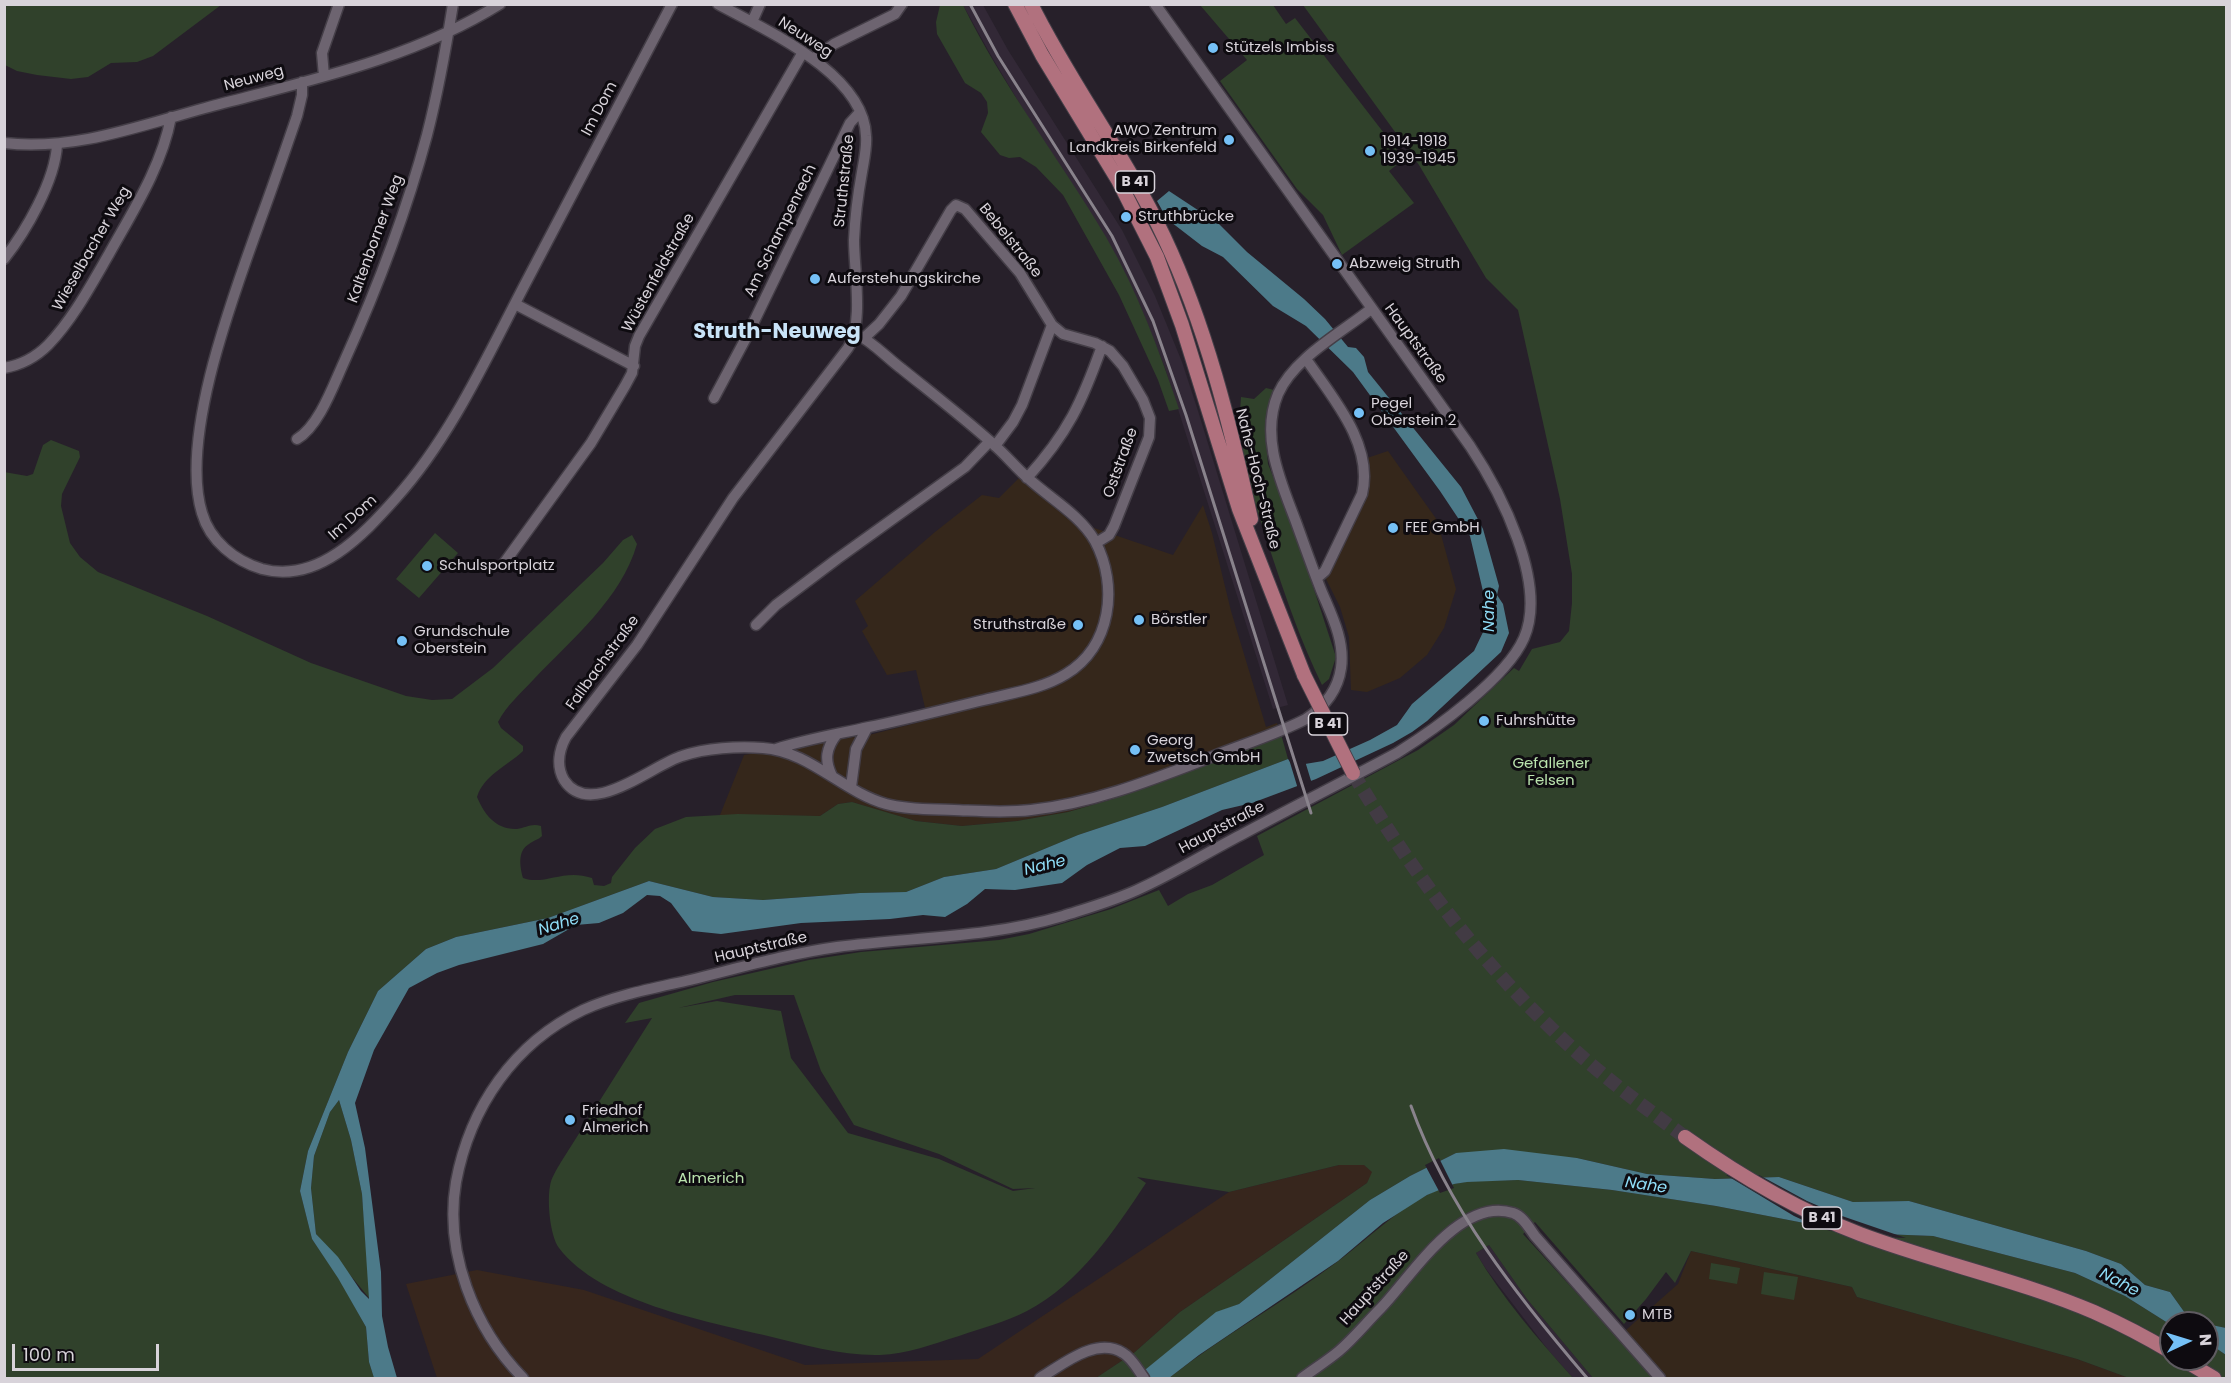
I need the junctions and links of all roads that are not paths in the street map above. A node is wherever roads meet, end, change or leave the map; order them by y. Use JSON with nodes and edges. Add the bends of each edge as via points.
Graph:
{"nodes":[{"id":1,"x":339,"y":4,"type":"edge"},
{"id":2,"x":453,"y":4,"type":"edge"},
{"id":3,"x":500,"y":4,"type":"edge"},
{"id":4,"x":672,"y":4,"type":"edge"},
{"id":5,"x":718,"y":4,"type":"edge"},
{"id":6,"x":760,"y":4,"type":"edge"},
{"id":7,"x":902,"y":4,"type":"edge"},
{"id":8,"x":1015,"y":4,"type":"edge"},
{"id":9,"x":1031,"y":4,"type":"edge"},
{"id":10,"x":1155,"y":4,"type":"edge"},
{"id":11,"x":752,"y":22,"type":"junction"},
{"id":12,"x":448,"y":34,"type":"junction"},
{"id":13,"x":803,"y":52,"type":"junction"},
{"id":14,"x":814,"y":58,"type":"junction"},
{"id":15,"x":324,"y":76,"type":"junction"},
{"id":16,"x":302,"y":82,"type":"junction"},
{"id":17,"x":841,"y":84,"type":"joint"},
{"id":18,"x":860,"y":112,"type":"junction"},
{"id":19,"x":171,"y":117,"type":"junction"},
{"id":20,"x":4,"y":143,"type":"edge"},
{"id":21,"x":57,"y":145,"type":"junction"},
{"id":22,"x":4,"y":259,"type":"edge"},
{"id":23,"x":515,"y":304,"type":"junction"},
{"id":24,"x":1371,"y":309,"type":"junction"},
{"id":25,"x":1052,"y":325,"type":"junction"},
{"id":26,"x":860,"y":336,"type":"junction"},
{"id":27,"x":1102,"y":346,"type":"junction"},
{"id":28,"x":1309,"y":356,"type":"junction"},
{"id":29,"x":634,"y":366,"type":"junction"},
{"id":30,"x":4,"y":369,"type":"edge"},
{"id":31,"x":714,"y":398,"type":"dead end"},
{"id":32,"x":297,"y":440,"type":"dead end"},
{"id":33,"x":993,"y":443,"type":"junction"},
{"id":34,"x":1027,"y":477,"type":"junction"},
{"id":35,"x":1096,"y":543,"type":"junction"},
{"id":36,"x":502,"y":566,"type":"dead end"},
{"id":37,"x":1262,"y":568,"type":"junction"},
{"id":38,"x":1317,"y":578,"type":"junction"},
{"id":39,"x":756,"y":625,"type":"dead end"},
{"id":40,"x":867,"y":728,"type":"junction"},
{"id":41,"x":837,"y":734,"type":"junction"},
{"id":42,"x":776,"y":749,"type":"junction"},
{"id":43,"x":1353,"y":773,"type":"tunnel mouth"},
{"id":44,"x":831,"y":776,"type":"junction"},
{"id":45,"x":851,"y":787,"type":"junction"},
{"id":46,"x":1685,"y":1137,"type":"tunnel mouth"},
{"id":47,"x":2159,"y":1345,"type":"edge"},
{"id":48,"x":524,"y":1378,"type":"edge"},
{"id":49,"x":1040,"y":1378,"type":"edge"},
{"id":50,"x":1144,"y":1378,"type":"edge"},
{"id":51,"x":1302,"y":1378,"type":"edge"},
{"id":52,"x":1660,"y":1378,"type":"edge"}],
"edges":[{"from":1,"to":15,"type":"street","via":[[322,53]]},
{"from":2,"to":12,"type":"street","name":"Kaltenborner Weg"},
{"from":3,"to":12,"type":"street","name":"Neuweg"},
{"from":4,"to":23,"type":"street","name":"Im Dom"},
{"from":5,"to":11,"type":"street","name":"Neuweg"},
{"from":6,"to":11,"type":"street"},
{"from":7,"to":14,"type":"street","via":[[895,14]]},
{"from":8,"to":37,"type":"main road","name":"Nahe-Hoch-Straße","number":"B 41","via":[[1145,229],[1182,325],[1230,484]]},
{"from":9,"to":37,"type":"main road","name":"Nahe-Hoch-Straße","number":"B 41","via":[[1140,191],[1179,272],[1228,423]]},
{"from":10,"to":24,"type":"street","name":"Hauptstraße"},
{"from":11,"to":13,"type":"street","name":"Neuweg"},
{"from":12,"to":15,"type":"street","name":"Neuweg"},
{"from":12,"to":32,"type":"street","name":"Kaltenborner Weg","via":[[427,135],[390,249],[332,388],[311,428]]},
{"from":13,"to":14,"type":"street","name":"Neuweg"},
{"from":13,"to":29,"type":"street","name":"Wüstenfeldstraße","via":[[639,336]]},
{"from":14,"to":17,"type":"street","name":"Neuweg"},
{"from":15,"to":16,"type":"street","name":"Neuweg"},
{"from":16,"to":19,"type":"street","name":"Neuweg"},
{"from":16,"to":23,"type":"street","name":"Im Dom","via":[[300,105],[233,298],[201,423],[198,498],[207,527],[216,540],[239,559],[274,571],[315,566],[342,550],[398,496],[442,435]]},
{"from":17,"to":18,"type":"street","name":"Struthstraße"},
{"from":18,"to":26,"type":"street","name":"Struthstraße","via":[[867,135],[854,237]]},
{"from":18,"to":31,"type":"street","name":"Am Schampenrech","via":[[850,123]]},
{"from":19,"to":21,"type":"street","name":"Neuweg"},
{"from":19,"to":30,"type":"street","name":"Wieselbacher Weg","via":[[164,147],[139,200],[74,312],[35,356]]},
{"from":20,"to":21,"type":"street","name":"Neuweg"},
{"from":21,"to":22,"type":"street","via":[[46,186]]},
{"from":23,"to":29,"type":"street"},
{"from":24,"to":28,"type":"street"},
{"from":24,"to":48,"type":"street","name":"Hauptstraße","via":[[1483,466],[1513,526],[1527,577],[1530,608],[1525,636],[1509,661],[1451,717],[1397,753],[1125,895],[1004,931],[836,947],[687,980],[585,1009],[540,1038],[501,1076],[480,1107],[462,1156],[453,1210],[455,1246],[471,1298],[492,1339]]},
{"from":25,"to":26,"type":"street","name":"Bebelstraße","via":[[1005,254],[965,209],[956,205],[901,296],[879,324]]},
{"from":25,"to":27,"type":"street","name":"Oststraße","via":[[1063,334]]},
{"from":25,"to":33,"type":"street","via":[[1022,405],[1013,422]]},
{"from":26,"to":33,"type":"street"},
{"from":26,"to":42,"type":"street","name":"Fallbachstraße","via":[[733,498],[637,645],[566,737],[559,767],[568,785],[577,791],[598,794],[684,755],[751,747]]},
{"from":27,"to":34,"type":"street","via":[[1067,428]]},
{"from":27,"to":35,"type":"street","name":"Oststraße","via":[[1117,357],[1134,383],[1150,427],[1146,449],[1114,526]]},
{"from":28,"to":38,"type":"street","via":[[1294,370],[1278,395],[1272,440],[1278,473]]},
{"from":28,"to":38,"type":"street","via":[[1347,419],[1359,448],[1365,482],[1324,571]]},
{"from":29,"to":36,"type":"street","name":"Wüstenfeldstraße","via":[[591,443]]},
{"from":33,"to":34,"type":"street"},
{"from":33,"to":39,"type":"street","via":[[776,605]]},
{"from":34,"to":35,"type":"street","via":[[1078,520]]},
{"from":35,"to":40,"type":"street","via":[[1107,585],[1107,620],[1095,648],[1077,667],[1037,686]]},
{"from":37,"to":43,"type":"main road","number":"B 41","bridge":true,"via":[[1305,675]]},
{"from":38,"to":45,"type":"street","via":[[1337,632],[1341,669],[1327,701],[1296,725],[1121,791],[1052,807],[1005,812],[904,807],[886,804]]},
{"from":40,"to":41,"type":"street"},
{"from":40,"to":45,"type":"street","via":[[856,749]]},
{"from":41,"to":42,"type":"street"},
{"from":41,"to":44,"type":"street","via":[[826,755]]},
{"from":42,"to":44,"type":"street","name":"Fallbachstraße"},
{"from":44,"to":45,"type":"street"},
{"from":46,"to":47,"type":"main road","number":"B 41","via":[[1767,1190],[1830,1222],[1885,1244],[2049,1295]]},
{"from":49,"to":50,"type":"street","via":[[1075,1357],[1107,1347],[1121,1352]]},
{"from":51,"to":52,"type":"street","name":"Hauptstraße","via":[[1340,1350],[1439,1242],[1472,1218],[1501,1212],[1514,1213],[1524,1221]]}]}
